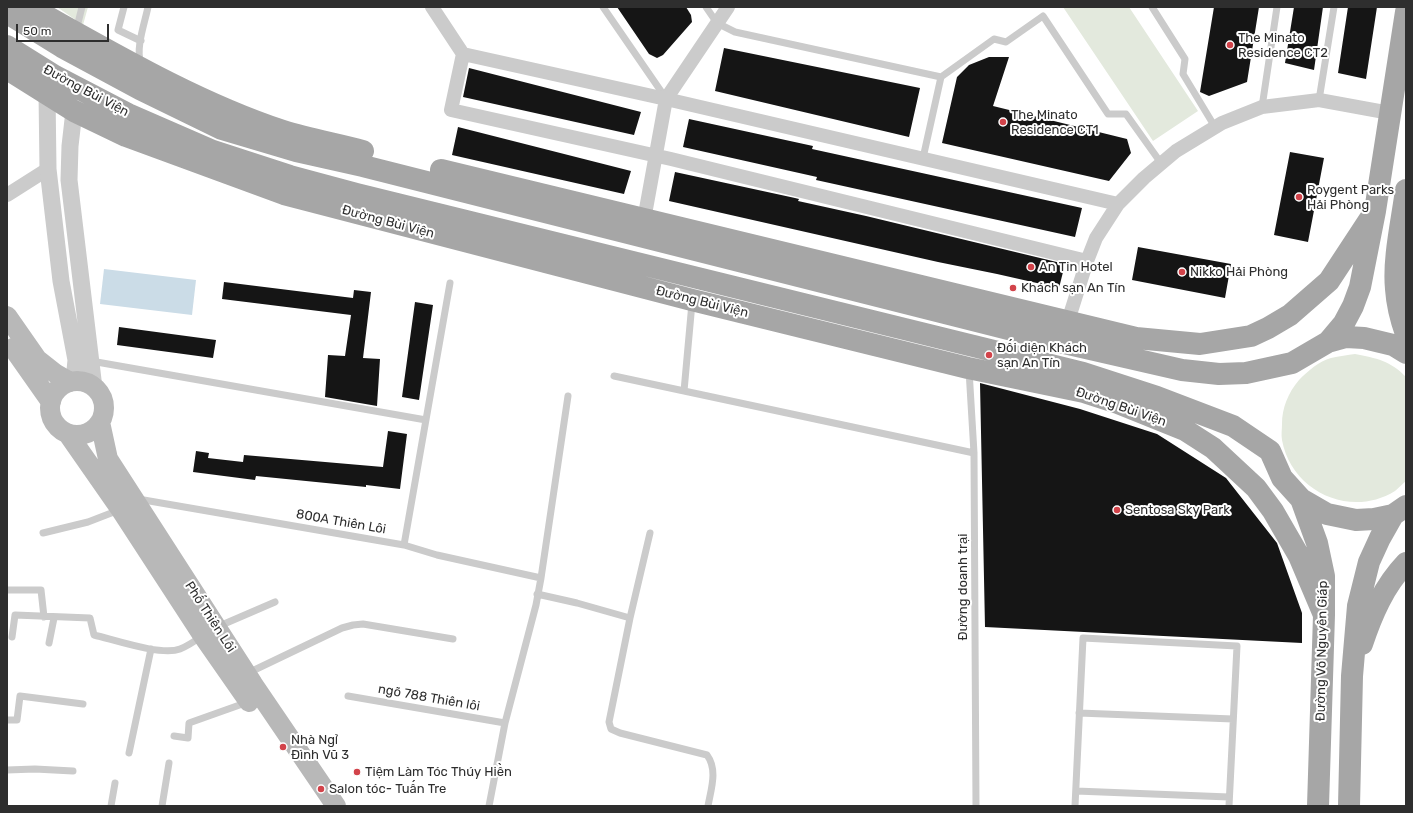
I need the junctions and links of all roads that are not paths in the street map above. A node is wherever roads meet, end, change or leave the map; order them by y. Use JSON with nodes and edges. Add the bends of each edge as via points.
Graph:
{"nodes":[{"id":1,"x":30,"y":7,"type":"edge"},
{"id":2,"x":82,"y":7,"type":"edge"},
{"id":3,"x":124,"y":7,"type":"edge"},
{"id":4,"x":148,"y":7,"type":"edge"},
{"id":5,"x":432,"y":7,"type":"edge"},
{"id":6,"x":603,"y":7,"type":"edge"},
{"id":7,"x":706,"y":7,"type":"edge"},
{"id":8,"x":728,"y":7,"type":"edge"},
{"id":9,"x":1152,"y":7,"type":"edge"},
{"id":10,"x":1277,"y":7,"type":"edge"},
{"id":11,"x":1334,"y":7,"type":"edge"},
{"id":12,"x":1406,"y":12,"type":"edge"},
{"id":13,"x":7,"y":13,"type":"edge"},
{"id":14,"x":717,"y":23,"type":"junction"},
{"id":15,"x":76,"y":33,"type":"junction"},
{"id":16,"x":141,"y":40,"type":"junction"},
{"id":17,"x":7,"y":46,"type":"edge"},
{"id":18,"x":463,"y":54,"type":"junction"},
{"id":19,"x":7,"y":69,"type":"edge"},
{"id":20,"x":941,"y":77,"type":"junction"},
{"id":21,"x":142,"y":79,"type":"junction"},
{"id":22,"x":47,"y":93,"type":"junction"},
{"id":23,"x":666,"y":99,"type":"junction"},
{"id":24,"x":1319,"y":100,"type":"junction"},
{"id":25,"x":1262,"y":107,"type":"junction"},
{"id":26,"x":74,"y":111,"type":"junction"},
{"id":27,"x":1390,"y":113,"type":"junction"},
{"id":28,"x":1216,"y":127,"type":"junction"},
{"id":29,"x":655,"y":156,"type":"junction"},
{"id":30,"x":923,"y":158,"type":"junction"},
{"id":31,"x":1161,"y":163,"type":"junction"},
{"id":32,"x":363,"y":166,"type":"junction"},
{"id":33,"x":48,"y":169,"type":"junction"},
{"id":34,"x":1406,"y":190,"type":"edge"},
{"id":35,"x":357,"y":194,"type":"junction"},
{"id":36,"x":7,"y":195,"type":"edge"},
{"id":37,"x":1118,"y":204,"type":"junction"},
{"id":38,"x":1375,"y":211,"type":"junction"},
{"id":39,"x":643,"y":228,"type":"junction"},
{"id":40,"x":1087,"y":261,"type":"junction"},
{"id":41,"x":450,"y":283,"type":"dead end"},
{"id":42,"x":692,"y":300,"type":"junction"},
{"id":43,"x":7,"y":316,"type":"edge"},
{"id":44,"x":1068,"y":321,"type":"junction"},
{"id":45,"x":1406,"y":334,"type":"edge"},
{"id":46,"x":7,"y":340,"type":"edge"},
{"id":47,"x":1328,"y":342,"type":"junction"},
{"id":48,"x":1064,"y":343,"type":"junction"},
{"id":49,"x":1406,"y":353,"type":"edge"},
{"id":50,"x":91,"y":361,"type":"junction"},
{"id":51,"x":31,"y":362,"type":"junction"},
{"id":52,"x":968,"y":368,"type":"junction"},
{"id":53,"x":614,"y":376,"type":"dead end"},
{"id":54,"x":72,"y":382,"type":"junction"},
{"id":55,"x":1084,"y":383,"type":"junction"},
{"id":56,"x":94,"y":388,"type":"junction"},
{"id":57,"x":684,"y":391,"type":"junction"},
{"id":58,"x":568,"y":396,"type":"dead end"},
{"id":59,"x":50,"y":402,"type":"junction"},
{"id":60,"x":426,"y":420,"type":"junction"},
{"id":61,"x":100,"y":422,"type":"junction"},
{"id":62,"x":68,"y":434,"type":"junction"},
{"id":63,"x":974,"y":452,"type":"junction"},
{"id":64,"x":1301,"y":499,"type":"junction"},
{"id":65,"x":127,"y":504,"type":"junction"},
{"id":66,"x":1400,"y":510,"type":"edge"},
{"id":67,"x":43,"y":533,"type":"dead end"},
{"id":68,"x":650,"y":533,"type":"dead end"},
{"id":69,"x":404,"y":545,"type":"junction"},
{"id":70,"x":1406,"y":563,"type":"edge"},
{"id":71,"x":541,"y":578,"type":"junction"},
{"id":72,"x":7,"y":590,"type":"edge"},
{"id":73,"x":537,"y":594,"type":"junction"},
{"id":74,"x":275,"y":602,"type":"dead end"},
{"id":75,"x":1324,"y":615,"type":"junction"},
{"id":76,"x":44,"y":617,"type":"junction"},
{"id":77,"x":54,"y":618,"type":"junction"},
{"id":78,"x":630,"y":618,"type":"junction"},
{"id":79,"x":210,"y":631,"type":"junction"},
{"id":80,"x":12,"y":637,"type":"dead end"},
{"id":81,"x":453,"y":639,"type":"dead end"},
{"id":82,"x":49,"y":644,"type":"dead end"},
{"id":83,"x":151,"y":649,"type":"junction"},
{"id":84,"x":246,"y":674,"type":"junction"},
{"id":85,"x":1352,"y":676,"type":"junction"},
{"id":86,"x":348,"y":696,"type":"dead end"},
{"id":87,"x":248,"y":702,"type":"junction"},
{"id":88,"x":82,"y":704,"type":"dead end"},
{"id":89,"x":1079,"y":713,"type":"junction"},
{"id":90,"x":1233,"y":719,"type":"junction"},
{"id":91,"x":7,"y":720,"type":"edge"},
{"id":92,"x":506,"y":723,"type":"junction"},
{"id":93,"x":174,"y":736,"type":"dead end"},
{"id":94,"x":129,"y":753,"type":"dead end"},
{"id":95,"x":169,"y":763,"type":"dead end"},
{"id":96,"x":7,"y":770,"type":"edge"},
{"id":97,"x":73,"y":771,"type":"dead end"},
{"id":98,"x":115,"y":783,"type":"dead end"},
{"id":99,"x":1076,"y":791,"type":"junction"},
{"id":100,"x":1229,"y":797,"type":"junction"},
{"id":101,"x":111,"y":806,"type":"edge"},
{"id":102,"x":162,"y":806,"type":"edge"},
{"id":103,"x":320,"y":806,"type":"edge"},
{"id":104,"x":336,"y":806,"type":"edge"},
{"id":105,"x":489,"y":806,"type":"edge"},
{"id":106,"x":708,"y":806,"type":"edge"},
{"id":107,"x":976,"y":806,"type":"edge"},
{"id":108,"x":1075,"y":806,"type":"edge"},
{"id":109,"x":1229,"y":806,"type":"edge"},
{"id":110,"x":1318,"y":806,"type":"edge"},
{"id":111,"x":1349,"y":806,"type":"edge"}],
"edges":[{"from":1,"to":15,"type":"main road","name":"Đường Bùi Viện"},
{"from":2,"to":15,"type":"lane"},
{"from":3,"to":16,"type":"lane","via":[[118,30]]},
{"from":4,"to":16,"type":"lane"},
{"from":5,"to":18,"type":"street"},
{"from":6,"to":23,"type":"lane"},
{"from":7,"to":14,"type":"lane"},
{"from":8,"to":14,"type":"street"},
{"from":9,"to":28,"type":"lane","via":[[1185,60],[1183,74]]},
{"from":10,"to":25,"type":"lane"},
{"from":11,"to":24,"type":"lane"},
{"from":12,"to":27,"type":"main road"},
{"from":13,"to":21,"type":"main road","name":"Đường Bùi Viện","via":[[62,47]]},
{"from":14,"to":20,"type":"lane","via":[[735,32]]},
{"from":14,"to":23,"type":"street"},
{"from":15,"to":21,"type":"main road","name":"Đường Bùi Viện"},
{"from":16,"to":21,"type":"lane","via":[[139,60]]},
{"from":17,"to":35,"type":"main road","name":"Đường Bùi Viện","via":[[55,76],[128,114],[213,151]]},
{"from":18,"to":23,"type":"street"},
{"from":18,"to":29,"type":"street","via":[[451,110]]},
{"from":19,"to":22,"type":"main road","name":"Đường Bùi Viện"},
{"from":20,"to":30,"type":"lane"},
{"from":20,"to":31,"type":"lane","via":[[994,39],[1006,42],[1043,16],[1108,114],[1126,114]]},
{"from":21,"to":32,"type":"main road","name":"Đường Bùi Viện","via":[[222,129],[296,151]]},
{"from":21,"to":39,"type":"main road","name":"Đường Bùi Viện","via":[[284,131]]},
{"from":22,"to":26,"type":"main road","name":"Đường Bùi Viện"},
{"from":22,"to":33,"type":"street"},
{"from":23,"to":29,"type":"street"},
{"from":23,"to":30,"type":"street"},
{"from":24,"to":25,"type":"street"},
{"from":24,"to":27,"type":"street"},
{"from":25,"to":28,"type":"street"},
{"from":26,"to":42,"type":"main road","name":"Đường Bùi Viện","via":[[126,136],[284,194]]},
{"from":26,"to":50,"type":"street","via":[[69,180]]},
{"from":27,"to":38,"type":"main road"},
{"from":28,"to":31,"type":"street"},
{"from":29,"to":39,"type":"street"},
{"from":29,"to":40,"type":"street"},
{"from":30,"to":37,"type":"street"},
{"from":31,"to":37,"type":"street"},
{"from":32,"to":35,"type":"main road"},
{"from":32,"to":39,"type":"main road","name":"Đường Bùi Viện"},
{"from":33,"to":36,"type":"street"},
{"from":33,"to":54,"type":"street","via":[[61,281],[76,360]]},
{"from":34,"to":45,"type":"main road","via":[[1397,257],[1396,289]]},
{"from":35,"to":55,"type":"main road","name":"Đường Bùi Viện"},
{"from":37,"to":40,"type":"street","via":[[1096,238]]},
{"from":38,"to":44,"type":"main road","name":"Đường Bùi Viện","via":[[1329,281],[1290,315],[1251,336],[1200,344],[1136,338]]},
{"from":38,"to":47,"type":"main road","via":[[1360,287],[1344,323]]},
{"from":39,"to":44,"type":"main road","name":"Đường Bùi Viện"},
{"from":39,"to":48,"type":"main road","name":"Đường Bùi Viện"},
{"from":40,"to":44,"type":"street"},
{"from":41,"to":60,"type":"lane"},
{"from":42,"to":52,"type":"main road","name":"Đường Bùi Viện"},
{"from":42,"to":57,"type":"lane"},
{"from":43,"to":51,"type":"main road"},
{"from":44,"to":48,"type":"main road"},
{"from":46,"to":51,"type":"main road"},
{"from":47,"to":48,"type":"main road","name":"Đường Bùi Viện","via":[[1292,363],[1246,373],[1219,374],[1182,370]]},
{"from":47,"to":49,"type":"main road","via":[[1346,337],[1364,338],[1393,345]]},
{"from":50,"to":56,"type":"street"},
{"from":50,"to":60,"type":"lane"},
{"from":51,"to":54,"type":"main road"},
{"from":51,"to":59,"type":"main road"},
{"from":52,"to":55,"type":"main road","name":"Đường Bùi Viện"},
{"from":52,"to":63,"type":"lane","name":"Đường doanh trại"},
{"from":53,"to":57,"type":"lane"},
{"from":54,"to":56,"type":"main road","via":[[88,384]]},
{"from":54,"to":59,"type":"main road","via":[[57,390]]},
{"from":55,"to":64,"type":"main road","name":"Đường Bùi Viện","via":[[1165,400],[1233,426],[1270,451],[1282,478]]},
{"from":55,"to":75,"type":"main road","name":"Đường Bùi Viện","via":[[1118,403],[1185,430],[1213,448],[1236,468],[1256,488],[1286,533],[1299,556]]},
{"from":56,"to":61,"type":"main road","via":[[103,404]]},
{"from":57,"to":63,"type":"lane"},
{"from":58,"to":71,"type":"lane"},
{"from":59,"to":62,"type":"main road","via":[[52,418],[61,430]]},
{"from":60,"to":69,"type":"lane"},
{"from":61,"to":62,"type":"main road","via":[[92,431],[80,435]]},
{"from":61,"to":65,"type":"main road","name":"Phố Thiên Lôi","via":[[108,459]]},
{"from":62,"to":65,"type":"main road","name":"Phố Thiên Lôi"},
{"from":63,"to":107,"type":"lane","name":"Đường doanh trại"},
{"from":64,"to":66,"type":"main road","via":[[1327,514],[1356,520],[1374,520]]},
{"from":64,"to":75,"type":"main road","name":"Đường Võ Nguyên Giáp","via":[[1318,543],[1324,576]]},
{"from":65,"to":67,"type":"lane","via":[[88,522]]},
{"from":65,"to":69,"type":"lane","name":"800A Thiên Lôi"},
{"from":65,"to":79,"type":"main road","name":"Phố Thiên Lôi"},
{"from":66,"to":85,"type":"main road","via":[[1380,538],[1368,569],[1358,606]]},
{"from":68,"to":78,"type":"lane"},
{"from":69,"to":71,"type":"lane","name":"800A Thiên Lôi"},
{"from":70,"to":85,"type":"main road","via":[[1389,583],[1377,604]]},
{"from":71,"to":73,"type":"lane"},
{"from":72,"to":76,"type":"lane","via":[[42,590]]},
{"from":73,"to":78,"type":"lane"},
{"from":73,"to":92,"type":"lane"},
{"from":74,"to":79,"type":"lane"},
{"from":75,"to":110,"type":"main road","name":"Đường Võ Nguyên Giáp"},
{"from":76,"to":77,"type":"lane"},
{"from":76,"to":80,"type":"lane","via":[[15,615]]},
{"from":77,"to":82,"type":"lane"},
{"from":77,"to":83,"type":"lane","via":[[90,618],[94,635]]},
{"from":78,"to":106,"type":"lane","via":[[609,722],[611,729],[707,755],[712,761],[714,773]]},
{"from":79,"to":83,"type":"lane","via":[[179,649]]},
{"from":79,"to":84,"type":"main road","name":"Phố Thiên Lôi"},
{"from":79,"to":87,"type":"main road","name":"Phố Thiên Lôi"},
{"from":81,"to":84,"type":"lane","via":[[363,624],[353,625]]},
{"from":83,"to":94,"type":"lane"},
{"from":84,"to":104,"type":"main road","name":"Phố Thiên Lôi"},
{"from":85,"to":111,"type":"main road"},
{"from":86,"to":92,"type":"lane","name":"ngõ 788 Thiên lôi"},
{"from":87,"to":93,"type":"lane","via":[[189,723],[188,738]]},
{"from":87,"to":103,"type":"main road","name":"Phố Thiên Lôi"},
{"from":88,"to":91,"type":"lane","via":[[20,696],[17,720]]},
{"from":89,"to":90,"type":"lane"},
{"from":89,"to":90,"type":"lane","via":[[1083,638],[1237,646]]},
{"from":89,"to":99,"type":"lane"},
{"from":90,"to":100,"type":"lane"},
{"from":92,"to":105,"type":"lane"},
{"from":95,"to":102,"type":"lane"},
{"from":96,"to":97,"type":"lane","via":[[35,768]]},
{"from":98,"to":101,"type":"lane"},
{"from":99,"to":100,"type":"lane"},
{"from":99,"to":108,"type":"lane"},
{"from":100,"to":109,"type":"lane"}]}
